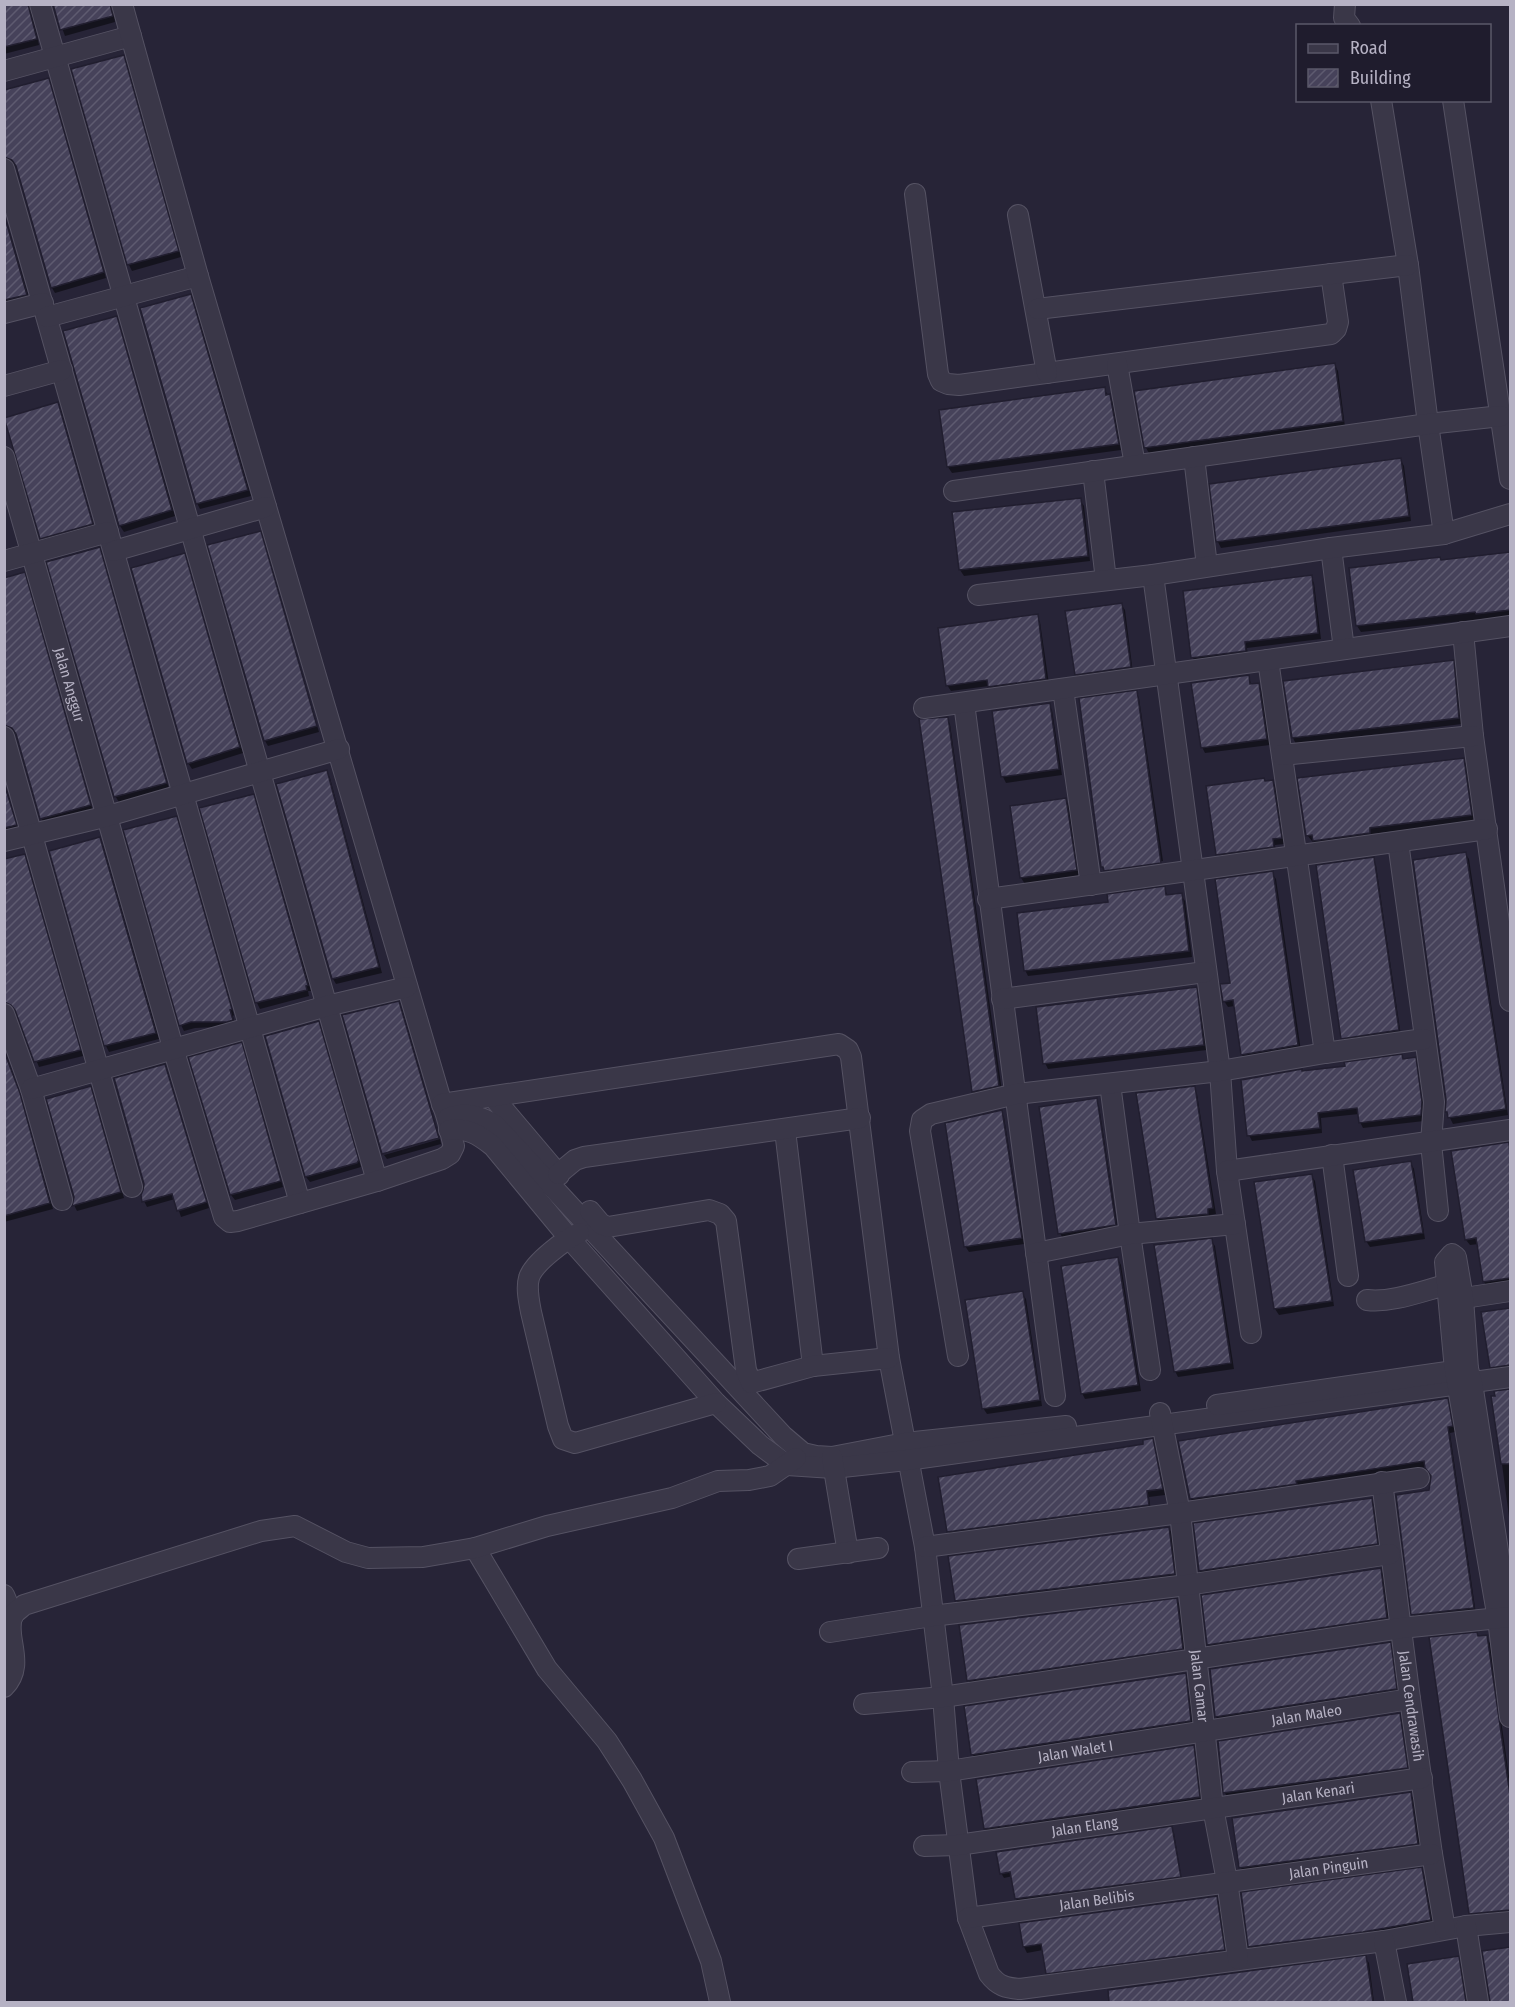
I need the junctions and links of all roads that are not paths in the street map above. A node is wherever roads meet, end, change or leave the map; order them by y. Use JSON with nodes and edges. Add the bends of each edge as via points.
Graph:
{"nodes":[{"id":1,"x":40,"y":4,"type":"edge"},
{"id":2,"x":122,"y":4,"type":"edge"},
{"id":3,"x":1345,"y":4,"type":"edge"},
{"id":4,"x":1348,"y":24,"type":"edge"},
{"id":5,"x":131,"y":36,"type":"junction"},
{"id":6,"x":56,"y":57,"type":"junction"},
{"id":7,"x":4,"y":71,"type":"edge"},
{"id":8,"x":1381,"y":102,"type":"edge"},
{"id":9,"x":1453,"y":102,"type":"edge"},
{"id":10,"x":4,"y":169,"type":"edge"},
{"id":11,"x":915,"y":194,"type":"dead end"},
{"id":12,"x":1018,"y":215,"type":"dead end"},
{"id":13,"x":1408,"y":265,"type":"junction"},
{"id":14,"x":1330,"y":274,"type":"junction"},
{"id":15,"x":198,"y":276,"type":"junction"},
{"id":16,"x":124,"y":296,"type":"junction"},
{"id":17,"x":1037,"y":309,"type":"junction"},
{"id":18,"x":45,"y":310,"type":"junction"},
{"id":19,"x":4,"y":313,"type":"edge"},
{"id":20,"x":1117,"y":364,"type":"junction"},
{"id":21,"x":62,"y":370,"type":"junction"},
{"id":22,"x":1047,"y":372,"type":"junction"},
{"id":23,"x":4,"y":386,"type":"edge"},
{"id":24,"x":1501,"y":416,"type":"junction"},
{"id":25,"x":1428,"y":424,"type":"junction"},
{"id":26,"x":4,"y":457,"type":"edge"},
{"id":27,"x":1194,"y":457,"type":"junction"},
{"id":28,"x":1135,"y":465,"type":"junction"},
{"id":29,"x":1093,"y":471,"type":"junction"},
{"id":30,"x":1510,"y":479,"type":"edge"},
{"id":31,"x":954,"y":491,"type":"dead end"},
{"id":32,"x":266,"y":507,"type":"junction"},
{"id":33,"x":1510,"y":514,"type":"edge"},
{"id":34,"x":190,"y":528,"type":"junction"},
{"id":35,"x":108,"y":532,"type":"junction"},
{"id":36,"x":1444,"y":534,"type":"junction"},
{"id":37,"x":1331,"y":548,"type":"junction"},
{"id":38,"x":114,"y":551,"type":"junction"},
{"id":39,"x":32,"y":554,"type":"junction"},
{"id":40,"x":4,"y":561,"type":"edge"},
{"id":41,"x":1207,"y":566,"type":"junction"},
{"id":42,"x":1153,"y":575,"type":"junction"},
{"id":43,"x":1106,"y":580,"type":"junction"},
{"id":44,"x":978,"y":595,"type":"dead end"},
{"id":45,"x":1510,"y":626,"type":"edge"},
{"id":46,"x":1463,"y":632,"type":"junction"},
{"id":47,"x":1344,"y":649,"type":"junction"},
{"id":48,"x":1268,"y":660,"type":"junction"},
{"id":49,"x":1167,"y":675,"type":"junction"},
{"id":50,"x":1064,"y":689,"type":"junction"},
{"id":51,"x":964,"y":703,"type":"junction"},
{"id":52,"x":924,"y":708,"type":"dead end"},
{"id":53,"x":1473,"y":736,"type":"junction"},
{"id":54,"x":4,"y":737,"type":"edge"},
{"id":55,"x":339,"y":749,"type":"junction"},
{"id":56,"x":1282,"y":755,"type":"junction"},
{"id":57,"x":260,"y":772,"type":"junction"},
{"id":58,"x":183,"y":794,"type":"junction"},
{"id":59,"x":108,"y":816,"type":"junction"},
{"id":60,"x":1487,"y":829,"type":"junction"},
{"id":61,"x":32,"y":834,"type":"junction"},
{"id":62,"x":4,"y":841,"type":"edge"},
{"id":63,"x":1398,"y":842,"type":"junction"},
{"id":64,"x":1296,"y":856,"type":"junction"},
{"id":65,"x":1193,"y":870,"type":"junction"},
{"id":66,"x":1091,"y":885,"type":"junction"},
{"id":67,"x":988,"y":899,"type":"junction"},
{"id":68,"x":1205,"y":972,"type":"junction"},
{"id":69,"x":407,"y":987,"type":"junction"},
{"id":70,"x":1002,"y":999,"type":"junction"},
{"id":71,"x":1510,"y":1001,"type":"edge"},
{"id":72,"x":327,"y":1006,"type":"junction"},
{"id":73,"x":4,"y":1014,"type":"edge"},
{"id":74,"x":250,"y":1028,"type":"junction"},
{"id":75,"x":1424,"y":1039,"type":"junction"},
{"id":76,"x":174,"y":1049,"type":"junction"},
{"id":77,"x":1325,"y":1053,"type":"junction"},
{"id":78,"x":13,"y":1063,"type":"edge"},
{"id":79,"x":99,"y":1070,"type":"junction"},
{"id":80,"x":1220,"y":1071,"type":"junction"},
{"id":81,"x":1110,"y":1084,"type":"junction"},
{"id":82,"x":31,"y":1089,"type":"junction"},
{"id":83,"x":1016,"y":1094,"type":"junction"},
{"id":84,"x":493,"y":1097,"type":"junction"},
{"id":85,"x":447,"y":1117,"type":"junction"},
{"id":86,"x":860,"y":1118,"type":"junction"},
{"id":87,"x":785,"y":1130,"type":"junction"},
{"id":88,"x":1510,"y":1130,"type":"edge"},
{"id":89,"x":1431,"y":1143,"type":"junction"},
{"id":90,"x":1332,"y":1155,"type":"junction"},
{"id":91,"x":1227,"y":1171,"type":"junction"},
{"id":92,"x":558,"y":1174,"type":"junction"},
{"id":93,"x":377,"y":1181,"type":"junction"},
{"id":94,"x":132,"y":1187,"type":"dead end"},
{"id":95,"x":62,"y":1200,"type":"dead end"},
{"id":96,"x":300,"y":1203,"type":"junction"},
{"id":97,"x":1438,"y":1211,"type":"dead end"},
{"id":98,"x":594,"y":1223,"type":"junction"},
{"id":99,"x":1235,"y":1224,"type":"junction"},
{"id":100,"x":1130,"y":1234,"type":"junction"},
{"id":101,"x":568,"y":1238,"type":"junction"},
{"id":102,"x":1036,"y":1253,"type":"junction"},
{"id":103,"x":1348,"y":1276,"type":"dead end"},
{"id":104,"x":1510,"y":1291,"type":"edge"},
{"id":105,"x":1452,"y":1294,"type":"junction"},
{"id":106,"x":1367,"y":1300,"type":"dead end"},
{"id":107,"x":1251,"y":1333,"type":"dead end"},
{"id":108,"x":958,"y":1356,"type":"dead end"},
{"id":109,"x":889,"y":1358,"type":"junction"},
{"id":110,"x":813,"y":1366,"type":"junction"},
{"id":111,"x":1150,"y":1370,"type":"dead end"},
{"id":112,"x":1463,"y":1377,"type":"junction"},
{"id":113,"x":1510,"y":1377,"type":"edge"},
{"id":114,"x":746,"y":1387,"type":"junction"},
{"id":115,"x":1055,"y":1396,"type":"dead end"},
{"id":116,"x":716,"y":1403,"type":"junction"},
{"id":117,"x":1161,"y":1419,"type":"junction"},
{"id":118,"x":906,"y":1452,"type":"junction"},
{"id":119,"x":803,"y":1453,"type":"junction"},
{"id":120,"x":832,"y":1463,"type":"junction"},
{"id":121,"x":787,"y":1465,"type":"junction"},
{"id":122,"x":1419,"y":1478,"type":"dead end"},
{"id":123,"x":1382,"y":1482,"type":"junction"},
{"id":124,"x":1180,"y":1513,"type":"junction"},
{"id":125,"x":925,"y":1547,"type":"junction"},
{"id":126,"x":475,"y":1548,"type":"junction"},
{"id":127,"x":878,"y":1548,"type":"dead end"},
{"id":128,"x":849,"y":1553,"type":"junction"},
{"id":129,"x":1390,"y":1554,"type":"junction"},
{"id":130,"x":798,"y":1559,"type":"dead end"},
{"id":131,"x":1187,"y":1585,"type":"junction"},
{"id":132,"x":4,"y":1595,"type":"edge"},
{"id":133,"x":13,"y":1616,"type":"junction"},
{"id":134,"x":932,"y":1616,"type":"junction"},
{"id":135,"x":1507,"y":1620,"type":"edge"},
{"id":136,"x":1401,"y":1628,"type":"junction"},
{"id":137,"x":830,"y":1632,"type":"dead end"},
{"id":138,"x":1197,"y":1660,"type":"junction"},
{"id":139,"x":4,"y":1687,"type":"edge"},
{"id":140,"x":943,"y":1696,"type":"junction"},
{"id":141,"x":1410,"y":1698,"type":"junction"},
{"id":142,"x":864,"y":1704,"type":"dead end"},
{"id":143,"x":1510,"y":1717,"type":"edge"},
{"id":144,"x":1203,"y":1732,"type":"junction"},
{"id":145,"x":949,"y":1771,"type":"junction"},
{"id":146,"x":912,"y":1772,"type":"dead end"},
{"id":147,"x":1422,"y":1778,"type":"junction"},
{"id":148,"x":1213,"y":1808,"type":"junction"},
{"id":149,"x":958,"y":1845,"type":"junction"},
{"id":150,"x":924,"y":1846,"type":"dead end"},
{"id":151,"x":1432,"y":1854,"type":"junction"},
{"id":152,"x":1227,"y":1881,"type":"junction"},
{"id":153,"x":968,"y":1918,"type":"junction"},
{"id":154,"x":1510,"y":1922,"type":"edge"},
{"id":155,"x":1466,"y":1926,"type":"junction"},
{"id":156,"x":1445,"y":1929,"type":"junction"},
{"id":157,"x":1384,"y":1941,"type":"junction"},
{"id":158,"x":1238,"y":1959,"type":"junction"},
{"id":159,"x":720,"y":2002,"type":"edge"},
{"id":160,"x":1396,"y":2002,"type":"edge"},
{"id":161,"x":1478,"y":2002,"type":"edge"}],
"edges":[{"from":1,"to":6,"type":"street"},
{"from":2,"to":5,"type":"street"},
{"from":3,"to":4,"type":"street","via":[[1344,18]]},
{"from":5,"to":6,"type":"street"},
{"from":5,"to":15,"type":"street"},
{"from":6,"to":7,"type":"street"},
{"from":6,"to":16,"type":"street"},
{"from":8,"to":13,"type":"street"},
{"from":9,"to":24,"type":"street"},
{"from":10,"to":18,"type":"street"},
{"from":11,"to":22,"type":"street","via":[[941,381],[959,385]]},
{"from":12,"to":17,"type":"street"},
{"from":13,"to":14,"type":"street"},
{"from":13,"to":25,"type":"street"},
{"from":14,"to":17,"type":"street"},
{"from":14,"to":20,"type":"street","via":[[1338,322],[1331,334]]},
{"from":15,"to":16,"type":"street"},
{"from":15,"to":32,"type":"street"},
{"from":16,"to":18,"type":"street"},
{"from":16,"to":34,"type":"street"},
{"from":17,"to":22,"type":"street"},
{"from":18,"to":19,"type":"street"},
{"from":18,"to":21,"type":"street"},
{"from":20,"to":22,"type":"street"},
{"from":20,"to":28,"type":"street"},
{"from":21,"to":23,"type":"street"},
{"from":21,"to":35,"type":"street"},
{"from":24,"to":25,"type":"street"},
{"from":24,"to":30,"type":"street"},
{"from":25,"to":27,"type":"street"},
{"from":25,"to":36,"type":"street"},
{"from":26,"to":39,"type":"street","name":"Jalan Anggur"},
{"from":27,"to":28,"type":"street"},
{"from":27,"to":41,"type":"street"},
{"from":28,"to":29,"type":"street"},
{"from":29,"to":31,"type":"street"},
{"from":29,"to":43,"type":"street"},
{"from":32,"to":34,"type":"street"},
{"from":32,"to":55,"type":"street"},
{"from":33,"to":36,"type":"street"},
{"from":34,"to":38,"type":"street"},
{"from":34,"to":57,"type":"street"},
{"from":35,"to":38,"type":"street"},
{"from":35,"to":39,"type":"street"},
{"from":36,"to":37,"type":"street"},
{"from":37,"to":41,"type":"street"},
{"from":37,"to":47,"type":"street"},
{"from":38,"to":58,"type":"street"},
{"from":39,"to":40,"type":"street"},
{"from":39,"to":59,"type":"street","name":"Jalan Anggur"},
{"from":41,"to":42,"type":"street"},
{"from":42,"to":43,"type":"street"},
{"from":42,"to":49,"type":"street"},
{"from":43,"to":44,"type":"street"},
{"from":45,"to":46,"type":"street"},
{"from":46,"to":47,"type":"street"},
{"from":46,"to":53,"type":"street"},
{"from":47,"to":48,"type":"street"},
{"from":48,"to":49,"type":"street"},
{"from":48,"to":56,"type":"street"},
{"from":49,"to":50,"type":"street"},
{"from":49,"to":65,"type":"street"},
{"from":50,"to":51,"type":"street"},
{"from":50,"to":66,"type":"street"},
{"from":51,"to":52,"type":"street"},
{"from":51,"to":67,"type":"street"},
{"from":53,"to":56,"type":"street"},
{"from":53,"to":60,"type":"street"},
{"from":54,"to":61,"type":"street"},
{"from":55,"to":57,"type":"street"},
{"from":55,"to":69,"type":"street"},
{"from":56,"to":64,"type":"street"},
{"from":57,"to":58,"type":"street"},
{"from":57,"to":72,"type":"street"},
{"from":58,"to":59,"type":"street"},
{"from":58,"to":74,"type":"street"},
{"from":59,"to":61,"type":"street"},
{"from":59,"to":76,"type":"street","name":"Jalan Anggur"},
{"from":60,"to":63,"type":"street"},
{"from":60,"to":71,"type":"street"},
{"from":61,"to":62,"type":"street"},
{"from":61,"to":79,"type":"street"},
{"from":63,"to":64,"type":"street"},
{"from":63,"to":75,"type":"street"},
{"from":64,"to":65,"type":"street"},
{"from":64,"to":77,"type":"street"},
{"from":65,"to":66,"type":"street"},
{"from":65,"to":68,"type":"street"},
{"from":66,"to":67,"type":"street"},
{"from":67,"to":70,"type":"street"},
{"from":68,"to":70,"type":"street"},
{"from":68,"to":80,"type":"street"},
{"from":69,"to":72,"type":"street"},
{"from":69,"to":85,"type":"street"},
{"from":70,"to":83,"type":"street"},
{"from":72,"to":74,"type":"street"},
{"from":72,"to":93,"type":"street"},
{"from":73,"to":78,"type":"street"},
{"from":74,"to":76,"type":"street"},
{"from":74,"to":96,"type":"street"},
{"from":75,"to":77,"type":"street"},
{"from":75,"to":89,"type":"street","via":[[1434,1102]]},
{"from":76,"to":79,"type":"street"},
{"from":76,"to":96,"type":"street","name":"Jalan Anggur","via":[[225,1217],[230,1222],[238,1221]]},
{"from":77,"to":80,"type":"street"},
{"from":78,"to":82,"type":"street"},
{"from":79,"to":82,"type":"street"},
{"from":79,"to":94,"type":"street"},
{"from":80,"to":81,"type":"street"},
{"from":80,"to":91,"type":"street"},
{"from":81,"to":83,"type":"street"},
{"from":81,"to":100,"type":"street"},
{"from":82,"to":95,"type":"street"},
{"from":83,"to":102,"type":"street"},
{"from":83,"to":108,"type":"street","via":[[931,1114],[922,1120],[920,1131]]},
{"from":84,"to":85,"type":"street"},
{"from":84,"to":86,"type":"street","via":[[839,1044],[851,1057]]},
{"from":84,"to":92,"type":"street"},
{"from":85,"to":93,"type":"street","via":[[454,1146],[450,1154]]},
{"from":85,"to":98,"type":"street","via":[[471,1114],[495,1125]]},
{"from":85,"to":101,"type":"street","via":[[457,1129],[480,1135],[493,1146]]},
{"from":86,"to":87,"type":"street"},
{"from":86,"to":109,"type":"street"},
{"from":87,"to":92,"type":"street","via":[[584,1157]]},
{"from":87,"to":110,"type":"street"},
{"from":88,"to":89,"type":"street"},
{"from":89,"to":90,"type":"street"},
{"from":89,"to":97,"type":"street"},
{"from":90,"to":91,"type":"street"},
{"from":90,"to":103,"type":"street"},
{"from":91,"to":99,"type":"street"},
{"from":92,"to":98,"type":"street"},
{"from":93,"to":96,"type":"street"},
{"from":98,"to":101,"type":"street"},
{"from":98,"to":114,"type":"street"},
{"from":98,"to":114,"type":"street","via":[[608,1227],[709,1210],[720,1214],[726,1221]]},
{"from":99,"to":100,"type":"street"},
{"from":99,"to":107,"type":"street"},
{"from":100,"to":102,"type":"street"},
{"from":100,"to":111,"type":"street"},
{"from":101,"to":116,"type":"street"},
{"from":101,"to":116,"type":"street","via":[[529,1276],[528,1293],[563,1439],[575,1443]]},
{"from":102,"to":115,"type":"street"},
{"from":104,"to":105,"type":"street"},
{"from":105,"to":106,"type":"street"},
{"from":105,"to":112,"type":"street"},
{"from":109,"to":110,"type":"street"},
{"from":109,"to":118,"type":"street"},
{"from":110,"to":114,"type":"street"},
{"from":112,"to":113,"type":"street"},
{"from":112,"to":117,"type":"street"},
{"from":112,"to":135,"type":"street"},
{"from":114,"to":119,"type":"street","via":[[788,1441]]},
{"from":116,"to":121,"type":"street"},
{"from":117,"to":118,"type":"street"},
{"from":117,"to":124,"type":"street","name":"Jalan Camar"},
{"from":118,"to":120,"type":"street"},
{"from":118,"to":125,"type":"street"},
{"from":119,"to":120,"type":"street"},
{"from":119,"to":121,"type":"street"},
{"from":120,"to":121,"type":"street"},
{"from":120,"to":128,"type":"street"},
{"from":121,"to":126,"type":"street","via":[[770,1476],[718,1481],[672,1498],[547,1526]]},
{"from":122,"to":123,"type":"street"},
{"from":123,"to":124,"type":"street"},
{"from":123,"to":129,"type":"street","name":"Jalan Cendrawasih"},
{"from":124,"to":125,"type":"street"},
{"from":124,"to":131,"type":"street","name":"Jalan Camar"},
{"from":125,"to":134,"type":"street"},
{"from":126,"to":133,"type":"street","via":[[423,1557],[368,1558],[346,1552],[295,1526],[277,1527],[24,1605]]},
{"from":126,"to":159,"type":"street","via":[[547,1669],[607,1741],[664,1838],[711,1961]]},
{"from":127,"to":128,"type":"street"},
{"from":128,"to":130,"type":"street"},
{"from":129,"to":131,"type":"street"},
{"from":129,"to":136,"type":"street","name":"Jalan Cendrawasih"},
{"from":131,"to":134,"type":"street"},
{"from":131,"to":138,"type":"street","name":"Jalan Camar"},
{"from":132,"to":133,"type":"street"},
{"from":133,"to":139,"type":"street","via":[[14,1672]]},
{"from":134,"to":137,"type":"street"},
{"from":134,"to":140,"type":"street"},
{"from":135,"to":136,"type":"street"},
{"from":135,"to":143,"type":"street"},
{"from":136,"to":138,"type":"street"},
{"from":136,"to":141,"type":"street","name":"Jalan Cendrawasih"},
{"from":138,"to":140,"type":"street"},
{"from":138,"to":144,"type":"street","name":"Jalan Camar"},
{"from":140,"to":142,"type":"street"},
{"from":140,"to":145,"type":"street"},
{"from":141,"to":144,"type":"street","name":"Jalan Maleo"},
{"from":141,"to":147,"type":"street","name":"Jalan Cendrawasih"},
{"from":144,"to":145,"type":"street","name":"Jalan Walet I"},
{"from":144,"to":148,"type":"street","name":"Jalan Camar"},
{"from":145,"to":146,"type":"street","name":"Jalan Walet I"},
{"from":145,"to":149,"type":"street"},
{"from":147,"to":148,"type":"street","name":"Jalan Kenari"},
{"from":147,"to":151,"type":"street","name":"Jalan Cendrawasih"},
{"from":148,"to":149,"type":"street","name":"Jalan Elang"},
{"from":148,"to":152,"type":"street","name":"Jalan Camar"},
{"from":149,"to":150,"type":"street","name":"Jalan Elang"},
{"from":149,"to":153,"type":"street"},
{"from":151,"to":152,"type":"street","name":"Jalan Pinguin"},
{"from":151,"to":156,"type":"street","name":"Jalan Cendrawasih"},
{"from":152,"to":153,"type":"street","name":"Jalan Belibis"},
{"from":152,"to":158,"type":"street","name":"Jalan Camar"},
{"from":153,"to":158,"type":"street","via":[[989,1974],[1003,1987],[1020,1989]]},
{"from":154,"to":155,"type":"street"},
{"from":155,"to":156,"type":"street"},
{"from":155,"to":161,"type":"street"},
{"from":156,"to":157,"type":"street"},
{"from":157,"to":158,"type":"street"},
{"from":157,"to":160,"type":"street"}]}
